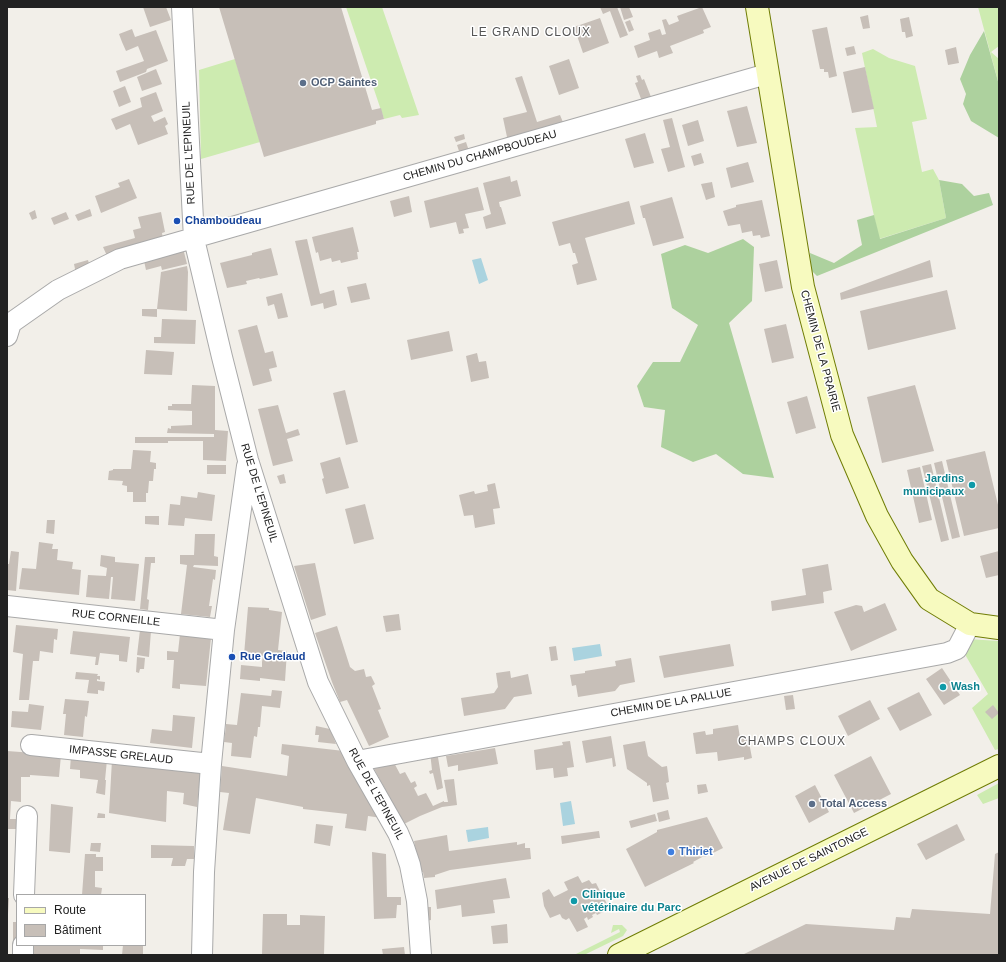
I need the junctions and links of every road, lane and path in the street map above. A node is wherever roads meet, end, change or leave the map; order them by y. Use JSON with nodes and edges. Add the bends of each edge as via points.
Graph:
{"nodes":[{"id":1,"x":182,"y":7,"type":"edge"},
{"id":2,"x":757,"y":7,"type":"edge"},
{"id":3,"x":767,"y":74,"type":"junction"},
{"id":4,"x":194,"y":238,"type":"junction"},
{"id":5,"x":7,"y":336,"type":"edge"},
{"id":6,"x":248,"y":460,"type":"junction"},
{"id":7,"x":7,"y":606,"type":"edge"},
{"id":8,"x":970,"y":624,"type":"junction"},
{"id":9,"x":999,"y":628,"type":"edge"},
{"id":10,"x":224,"y":630,"type":"junction"},
{"id":11,"x":30,"y":745,"type":"dead end"},
{"id":12,"x":357,"y":761,"type":"junction"},
{"id":13,"x":211,"y":764,"type":"junction"},
{"id":14,"x":999,"y":766,"type":"edge"},
{"id":15,"x":27,"y":816,"type":"dead end"},
{"id":16,"x":24,"y":894,"type":"edge"},
{"id":17,"x":202,"y":955,"type":"edge"},
{"id":18,"x":421,"y":955,"type":"edge"},
{"id":19,"x":619,"y":955,"type":"edge"}],
"edges":[{"from":1,"to":4,"type":"street","name":"RUE DE L'EPINEUIL"},
{"from":2,"to":3,"type":"street","name":"CHEMIN DE LA PRAIRIE"},
{"from":3,"to":4,"type":"street","name":"CHEMIN DU CHAMPBOUDEAU"},
{"from":3,"to":8,"type":"street","name":"CHEMIN DE LA PRAIRIE","via":[[803,287],[842,435],[877,516],[902,561],[929,599]]},
{"from":4,"to":5,"type":"street","name":"CHEMIN DU CHAMPBOUDEAU","via":[[120,259],[58,290],[11,323]]},
{"from":4,"to":6,"type":"street","name":"RUE DE L'EPINEUIL"},
{"from":6,"to":10,"type":"street"},
{"from":6,"to":12,"type":"street","name":"RUE DE L'EPINEUIL","via":[[318,682]]},
{"from":7,"to":10,"type":"street","name":"RUE CORNEILLE"},
{"from":8,"to":9,"type":"street","name":"CHEMIN DE LA PRAIRIE"},
{"from":8,"to":12,"type":"street","name":"CHEMIN DE LA PALLUE","via":[[957,648],[947,652]]},
{"from":10,"to":13,"type":"street"},
{"from":11,"to":13,"type":"street","name":"IMPASSE GRELAUD"},
{"from":12,"to":18,"type":"street","name":"RUE DE L'EPINEUIL","via":[[398,833],[410,864],[417,901]]},
{"from":13,"to":17,"type":"street"},
{"from":14,"to":19,"type":"street","name":"AVENUE DE SAINTONGE"},
{"from":15,"to":16,"type":"street"}]}
